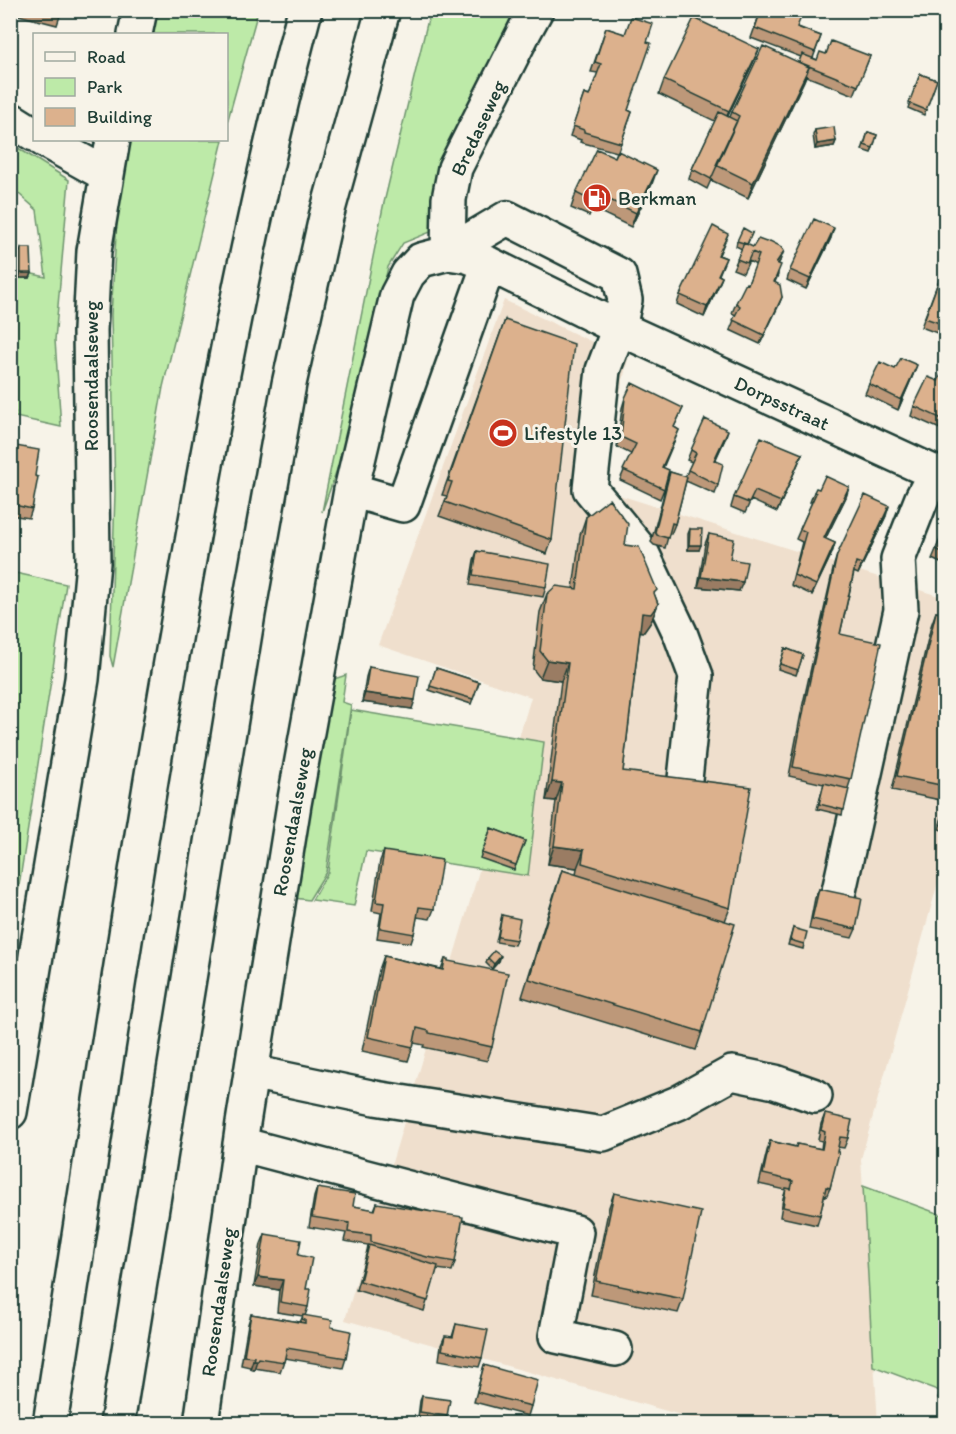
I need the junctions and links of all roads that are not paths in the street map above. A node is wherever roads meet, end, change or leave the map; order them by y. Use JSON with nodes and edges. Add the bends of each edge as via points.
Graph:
{"nodes":[{"id":1,"x":140,"y":10,"type":"edge"},
{"id":2,"x":305,"y":10,"type":"edge"},
{"id":3,"x":383,"y":10,"type":"edge"},
{"id":4,"x":536,"y":10,"type":"edge"},
{"id":5,"x":135,"y":33,"type":"edge"},
{"id":6,"x":10,"y":119,"type":"edge"},
{"id":7,"x":33,"y":133,"type":"edge"},
{"id":8,"x":46,"y":141,"type":"edge"},
{"id":9,"x":112,"y":141,"type":"edge"},
{"id":10,"x":105,"y":174,"type":"junction"},
{"id":11,"x":448,"y":253,"type":"junction"},
{"id":12,"x":489,"y":264,"type":"junction"},
{"id":13,"x":619,"y":328,"type":"junction"},
{"id":14,"x":940,"y":476,"type":"edge"},
{"id":15,"x":351,"y":490,"type":"junction"},
{"id":16,"x":684,"y":779,"type":"edge"},
{"id":17,"x":839,"y":891,"type":"edge"},
{"id":18,"x":251,"y":1072,"type":"junction"},
{"id":19,"x":816,"y":1096,"type":"dead end"},
{"id":20,"x":10,"y":1112,"type":"edge"},
{"id":21,"x":240,"y":1144,"type":"junction"},
{"id":22,"x":615,"y":1349,"type":"dead end"},
{"id":23,"x":50,"y":1424,"type":"edge"},
{"id":24,"x":117,"y":1424,"type":"edge"},
{"id":25,"x":201,"y":1424,"type":"edge"}],
"edges":[{"from":1,"to":5,"type":"main road"},
{"from":2,"to":23,"type":"main road","via":[[263,174],[162,707]]},
{"from":3,"to":24,"type":"main road","via":[[326,217],[289,384],[244,637]]},
{"from":4,"to":11,"type":"main road","name":"Bredaseweg","via":[[455,168],[449,199]]},
{"from":6,"to":7,"type":"main road"},
{"from":8,"to":10,"type":"main road"},
{"from":9,"to":10,"type":"main road","name":"Roosendaalseweg"},
{"from":10,"to":20,"type":"main road","name":"Roosendaalseweg","via":[[94,251],[90,330],[93,563],[82,679]]},
{"from":11,"to":12,"type":"main road","name":"Dorpsstraat"},
{"from":11,"to":13,"type":"main road","via":[[507,218],[619,275],[625,300]]},
{"from":11,"to":15,"type":"main road","name":"Roosendaalseweg","via":[[421,260],[397,295]]},
{"from":12,"to":13,"type":"main road","name":"Dorpsstraat"},
{"from":12,"to":15,"type":"main road","via":[[403,505]]},
{"from":13,"to":14,"type":"main road","name":"Dorpsstraat"},
{"from":13,"to":16,"type":"main road","via":[[603,370],[590,489],[641,551],[696,676]]},
{"from":14,"to":17,"type":"main road","via":[[922,498],[898,559],[901,610]]},
{"from":15,"to":18,"type":"main road","name":"Roosendaalseweg","via":[[294,804]]},
{"from":18,"to":19,"type":"main road","via":[[375,1098],[603,1134],[678,1103],[732,1073]]},
{"from":18,"to":21,"type":"main road","name":"Roosendaalseweg"},
{"from":21,"to":22,"type":"main road","via":[[576,1232],[556,1336]]},
{"from":21,"to":25,"type":"main road","name":"Roosendaalseweg"}]}
